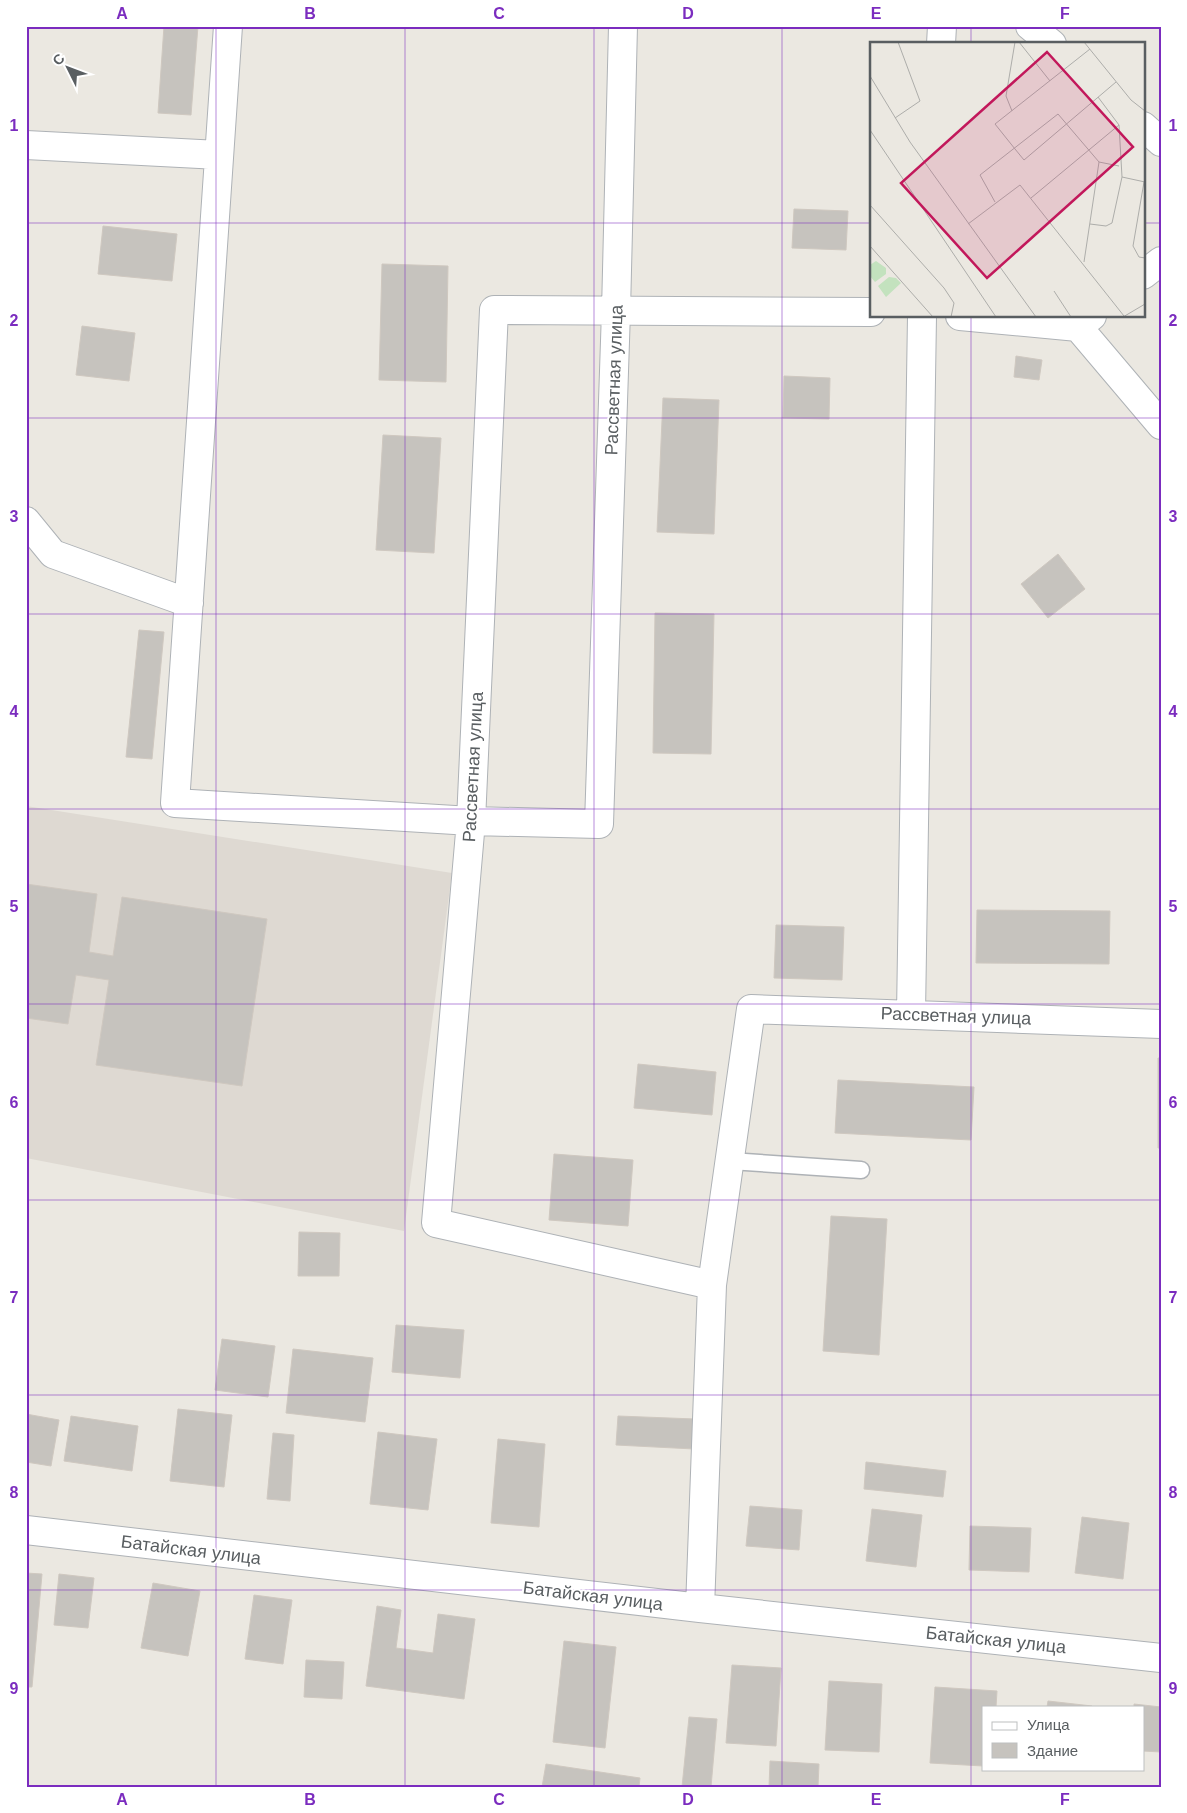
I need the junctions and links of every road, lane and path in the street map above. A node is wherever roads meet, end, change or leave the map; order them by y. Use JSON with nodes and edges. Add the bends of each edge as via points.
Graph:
{"nodes":[{"id":1,"x":228,"y":26,"type":"edge"},
{"id":2,"x":623,"y":26,"type":"edge"},
{"id":3,"x":942,"y":26,"type":"edge"},
{"id":4,"x":1030,"y":26,"type":"edge"},
{"id":5,"x":941,"y":42,"type":"edge"},
{"id":6,"x":1050,"y":42,"type":"edge"},
{"id":7,"x":1144,"y":127,"type":"edge"},
{"id":8,"x":1161,"y":142,"type":"edge"},
{"id":9,"x":26,"y":145,"type":"edge"},
{"id":10,"x":219,"y":155,"type":"junction"},
{"id":11,"x":1161,"y":261,"type":"edge"},
{"id":12,"x":1144,"y":274,"type":"edge"},
{"id":13,"x":616,"y":311,"type":"junction"},
{"id":14,"x":870,"y":312,"type":"edge"},
{"id":15,"x":922,"y":318,"type":"edge"},
{"id":16,"x":1002,"y":318,"type":"edge"},
{"id":17,"x":1085,"y":322,"type":"edge"},
{"id":18,"x":1161,"y":425,"type":"edge"},
{"id":19,"x":26,"y":521,"type":"edge"},
{"id":20,"x":189,"y":603,"type":"junction"},
{"id":21,"x":471,"y":822,"type":"junction"},
{"id":22,"x":911,"y":1014,"type":"junction"},
{"id":23,"x":1161,"y":1024,"type":"edge"},
{"id":24,"x":730,"y":1161,"type":"junction"},
{"id":25,"x":861,"y":1170,"type":"dead end"},
{"id":26,"x":712,"y":1285,"type":"junction"},
{"id":27,"x":26,"y":1530,"type":"edge"},
{"id":28,"x":700,"y":1608,"type":"junction"},
{"id":29,"x":1161,"y":1658,"type":"edge"}],
"edges":[{"from":1,"to":10,"type":"street"},
{"from":2,"to":13,"type":"street","name":"Рассветная улица"},
{"from":3,"to":5,"type":"street"},
{"from":4,"to":6,"type":"street"},
{"from":7,"to":8,"type":"street"},
{"from":9,"to":10,"type":"street"},
{"from":10,"to":20,"type":"street"},
{"from":11,"to":12,"type":"street"},
{"from":13,"to":14,"type":"street"},
{"from":13,"to":21,"type":"street","name":"Рассветная улица","via":[[494,310]]},
{"from":13,"to":21,"type":"street","name":"Рассветная улица","via":[[599,824]]},
{"from":15,"to":22,"type":"street"},
{"from":16,"to":17,"type":"street"},
{"from":17,"to":18,"type":"street"},
{"from":19,"to":20,"type":"street","via":[[53,554]]},
{"from":20,"to":21,"type":"street","via":[[175,803]]},
{"from":21,"to":26,"type":"street","name":"Рассветная улица","via":[[436,1223]]},
{"from":22,"to":23,"type":"street","name":"Рассветная улица"},
{"from":22,"to":24,"type":"street","name":"Рассветная улица","via":[[751,1009]]},
{"from":24,"to":25,"type":"lane"},
{"from":24,"to":26,"type":"street"},
{"from":26,"to":28,"type":"street"},
{"from":27,"to":28,"type":"street","name":"Батайская улица"},
{"from":28,"to":29,"type":"street","name":"Батайская улица"}]}
